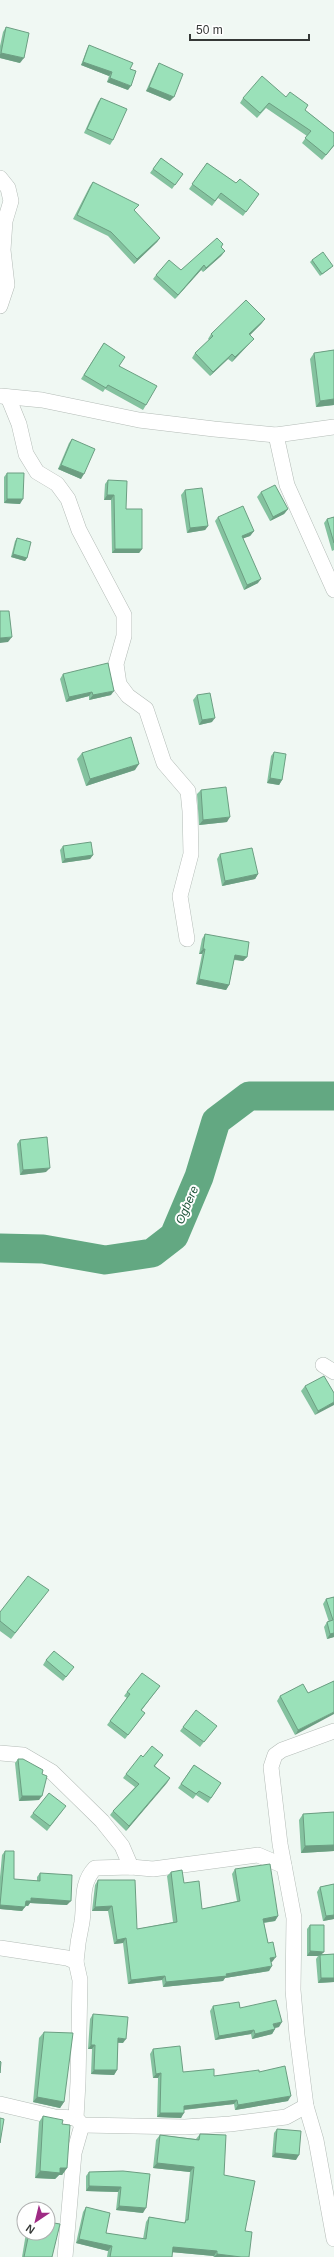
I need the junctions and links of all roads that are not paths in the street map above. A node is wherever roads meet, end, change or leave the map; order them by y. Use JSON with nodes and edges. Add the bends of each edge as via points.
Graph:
{"nodes":[{"id":1,"x":0,"y":178,"type":"edge"},
{"id":2,"x":0,"y":306,"type":"edge"},
{"id":3,"x":4,"y":396,"type":"edge"},
{"id":4,"x":334,"y":427,"type":"edge"},
{"id":5,"x":276,"y":435,"type":"junction"},
{"id":6,"x":334,"y":590,"type":"edge"},
{"id":7,"x":187,"y":938,"type":"dead end"},
{"id":8,"x":334,"y":1731,"type":"edge"},
{"id":9,"x":0,"y":1753,"type":"edge"},
{"id":10,"x":284,"y":1866,"type":"junction"},
{"id":11,"x":131,"y":1867,"type":"junction"},
{"id":12,"x":0,"y":1948,"type":"edge"},
{"id":13,"x":76,"y":1962,"type":"junction"},
{"id":14,"x":0,"y":2104,"type":"edge"},
{"id":15,"x":306,"y":2106,"type":"junction"},
{"id":16,"x":79,"y":2122,"type":"junction"},
{"id":17,"x":334,"y":2239,"type":"edge"},
{"id":18,"x":65,"y":2257,"type":"edge"}],
"edges":[{"from":1,"to":2,"type":"street","via":[[8,188],[12,201],[6,221],[3,250],[7,285]]},
{"from":3,"to":5,"type":"street","via":[[42,400],[139,420]]},
{"from":3,"to":7,"type":"street","via":[[19,424],[26,454],[37,472],[57,484],[68,499],[79,530],[124,615],[124,636],[116,664],[118,684],[146,710],[164,763],[188,791],[191,854],[180,896]]},
{"from":4,"to":5,"type":"street"},
{"from":5,"to":6,"type":"street","via":[[286,485]]},
{"from":8,"to":10,"type":"street","via":[[275,1755],[271,1767]]},
{"from":9,"to":11,"type":"street","via":[[23,1755],[52,1772],[102,1821],[122,1846]]},
{"from":10,"to":11,"type":"street","via":[[258,1855],[160,1869]]},
{"from":10,"to":15,"type":"street","via":[[294,1918],[296,2035]]},
{"from":11,"to":13,"type":"street","via":[[95,1868],[88,1876],[82,1895],[82,1920]]},
{"from":12,"to":13,"type":"street","via":[[67,1958]]},
{"from":13,"to":16,"type":"street","via":[[80,1980]]},
{"from":14,"to":16,"type":"street"},
{"from":15,"to":16,"type":"street","via":[[286,2117],[230,2124],[185,2127]]},
{"from":15,"to":17,"type":"street","via":[[316,2140]]},
{"from":16,"to":18,"type":"street"}]}
